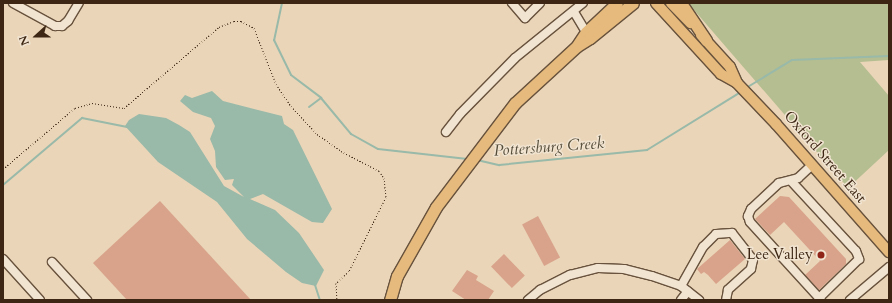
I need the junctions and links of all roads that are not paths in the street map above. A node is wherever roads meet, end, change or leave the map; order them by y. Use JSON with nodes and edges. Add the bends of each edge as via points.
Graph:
{"nodes":[{"id":1,"x":13,"y":3,"type":"edge"},
{"id":2,"x":79,"y":3,"type":"edge"},
{"id":3,"x":512,"y":3,"type":"edge"},
{"id":4,"x":540,"y":3,"type":"edge"},
{"id":5,"x":583,"y":3,"type":"edge"},
{"id":6,"x":618,"y":3,"type":"edge"},
{"id":7,"x":633,"y":3,"type":"edge"},
{"id":8,"x":656,"y":3,"type":"edge"},
{"id":9,"x":672,"y":3,"type":"edge"},
{"id":10,"x":681,"y":3,"type":"edge"},
{"id":11,"x":574,"y":12,"type":"junction"},
{"id":12,"x":586,"y":32,"type":"junction"},
{"id":13,"x":706,"y":40,"type":"junction"},
{"id":14,"x":577,"y":46,"type":"junction"},
{"id":15,"x":737,"y":83,"type":"junction"},
{"id":16,"x":446,"y":132,"type":"dead end"},
{"id":17,"x":812,"y":165,"type":"junction"},
{"id":18,"x":792,"y":182,"type":"junction"},
{"id":19,"x":889,"y":252,"type":"edge"},
{"id":20,"x":3,"y":259,"type":"edge"},
{"id":21,"x":52,"y":262,"type":"dead end"},
{"id":22,"x":889,"y":267,"type":"edge"},
{"id":23,"x":681,"y":286,"type":"junction"},
{"id":24,"x":688,"y":291,"type":"junction"},
{"id":25,"x":820,"y":299,"type":"edge"},
{"id":26,"x":40,"y":300,"type":"edge"},
{"id":27,"x":87,"y":300,"type":"edge"},
{"id":28,"x":390,"y":300,"type":"edge"},
{"id":29,"x":528,"y":300,"type":"edge"},
{"id":30,"x":681,"y":300,"type":"edge"},
{"id":31,"x":699,"y":300,"type":"edge"},
{"id":32,"x":726,"y":300,"type":"edge"},
{"id":33,"x":850,"y":300,"type":"edge"}],
"edges":[{"from":1,"to":2,"type":"street","via":[[56,26],[62,26],[68,21]]},
{"from":3,"to":4,"type":"street","via":[[525,18]]},
{"from":5,"to":11,"type":"street"},
{"from":6,"to":12,"type":"highway"},
{"from":7,"to":14,"type":"highway"},
{"from":8,"to":15,"type":"main road","name":"Oxford Street East","via":[[721,74]]},
{"from":9,"to":13,"type":"main road","name":"Oxford Street East"},
{"from":10,"to":13,"type":"highway"},
{"from":11,"to":12,"type":"street"},
{"from":11,"to":16,"type":"street","via":[[515,58],[460,114]]},
{"from":12,"to":14,"type":"highway"},
{"from":13,"to":15,"type":"main road","name":"Oxford Street East","via":[[730,67]]},
{"from":14,"to":28,"type":"highway","via":[[515,103],[463,169],[436,207],[397,276]]},
{"from":15,"to":17,"type":"main road","name":"Oxford Street East"},
{"from":17,"to":18,"type":"street"},
{"from":17,"to":19,"type":"main road","name":"Oxford Street East"},
{"from":18,"to":25,"type":"street","via":[[856,251],[859,259]]},
{"from":18,"to":25,"type":"street","via":[[779,183],[751,209],[748,216],[750,222]]},
{"from":20,"to":26,"type":"street"},
{"from":21,"to":27,"type":"street"},
{"from":22,"to":33,"type":"street"},
{"from":23,"to":24,"type":"street"},
{"from":23,"to":29,"type":"street","via":[[624,269],[598,268],[570,275],[540,290]]},
{"from":23,"to":32,"type":"street","via":[[703,247],[716,234],[732,233],[753,260],[751,268],[728,290]]},
{"from":24,"to":30,"type":"street"},
{"from":24,"to":31,"type":"street"}]}
